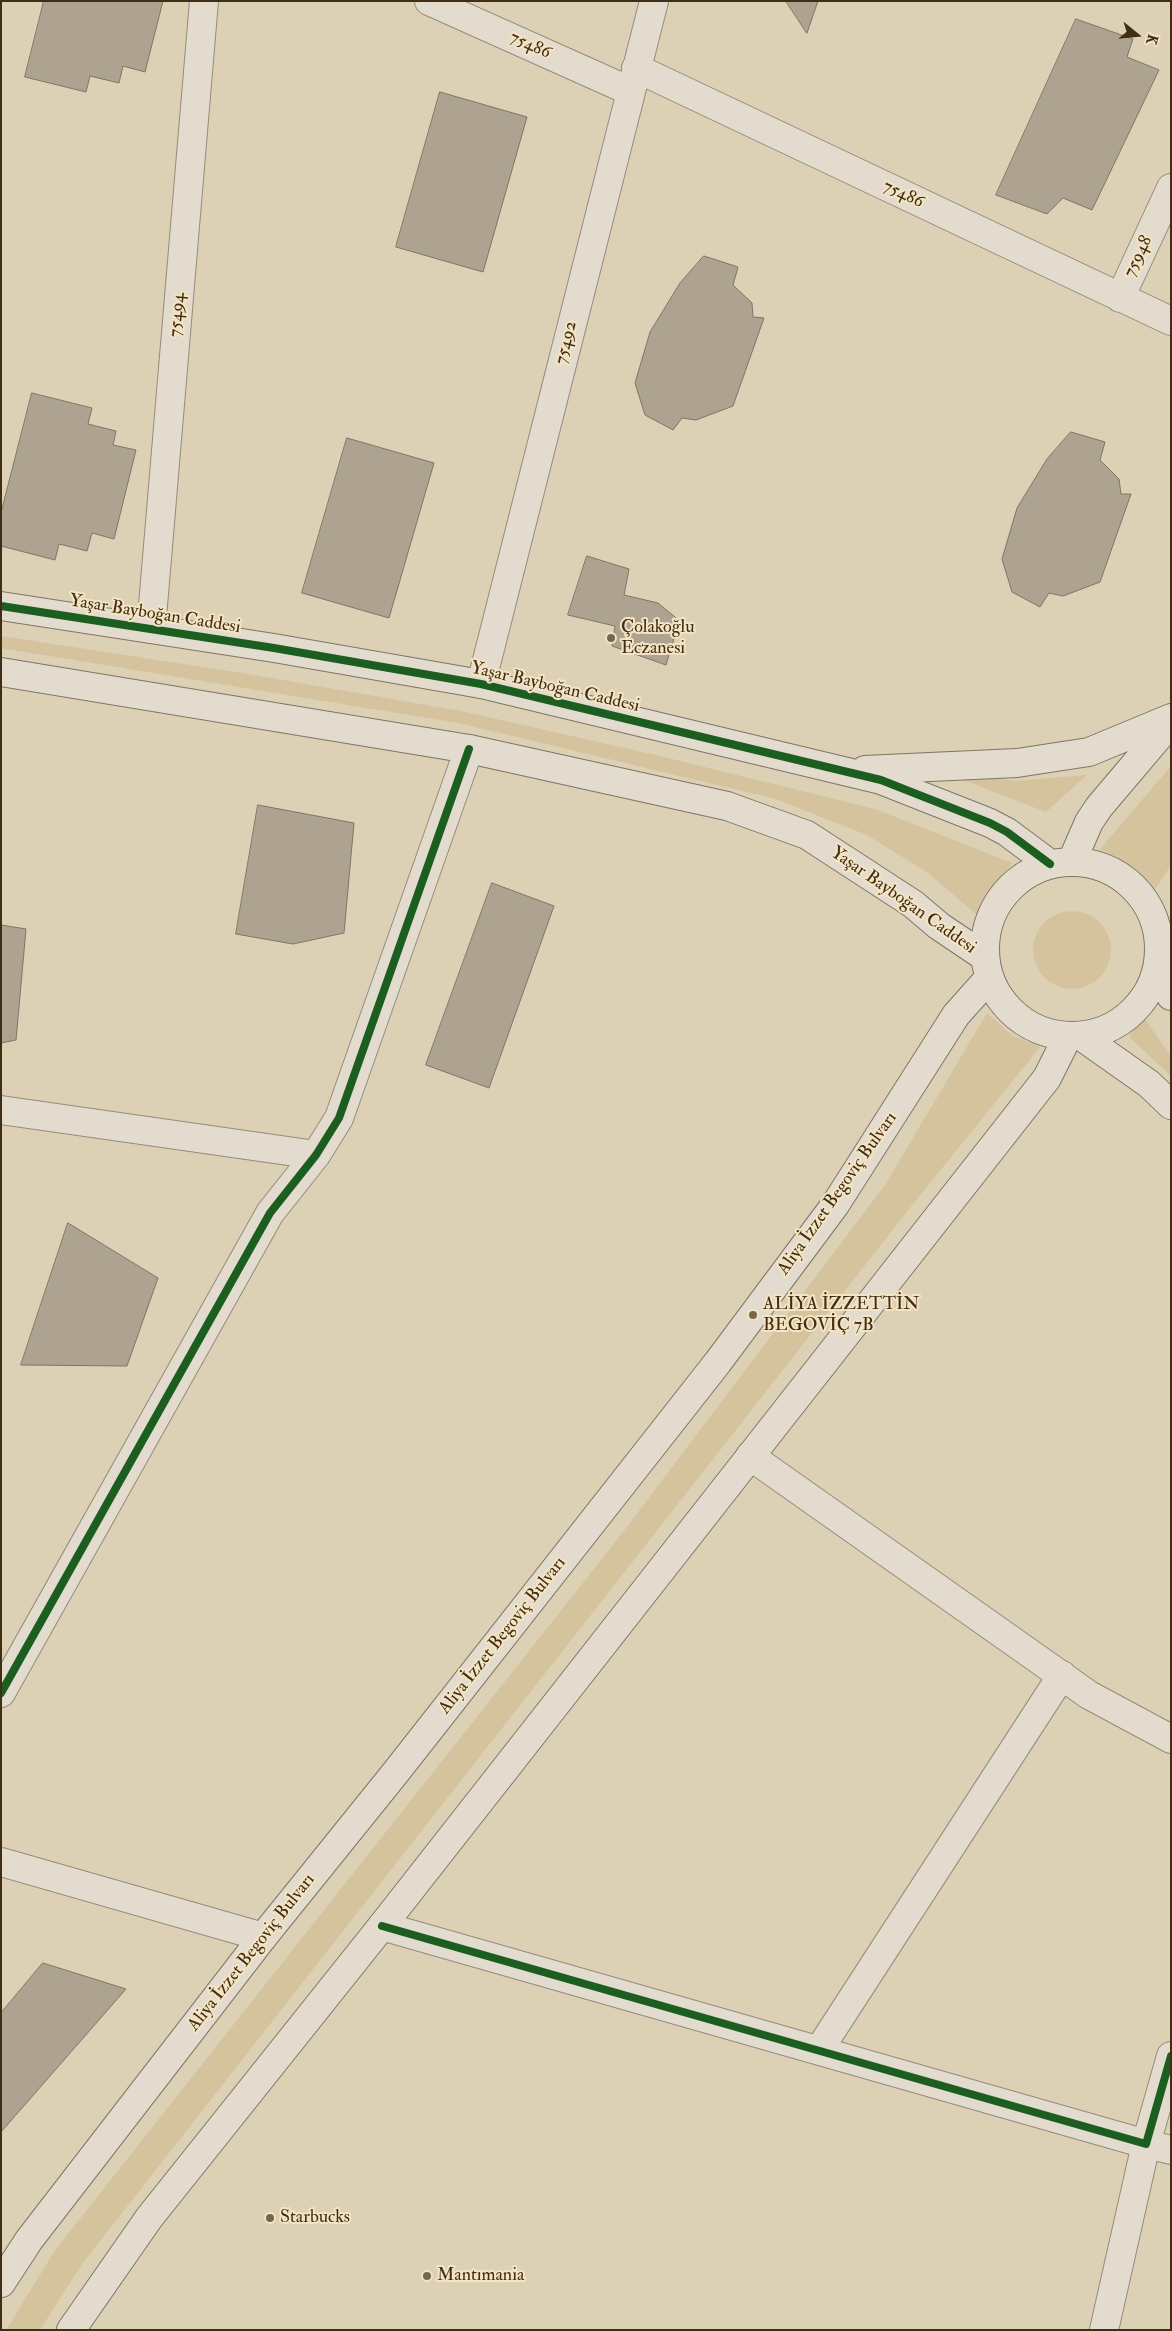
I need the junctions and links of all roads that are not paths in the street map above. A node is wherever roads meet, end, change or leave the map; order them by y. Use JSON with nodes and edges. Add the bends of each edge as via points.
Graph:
{"nodes":[{"id":1,"x":204,"y":1,"type":"edge"},
{"id":2,"x":429,"y":1,"type":"edge"},
{"id":3,"x":654,"y":1,"type":"edge"},
{"id":4,"x":633,"y":80,"type":"junction"},
{"id":5,"x":1171,"y":188,"type":"edge"},
{"id":6,"x":1120,"y":298,"type":"junction"},
{"id":7,"x":1171,"y":321,"type":"edge"},
{"id":8,"x":1,"y":606,"type":"edge"},
{"id":9,"x":151,"y":629,"type":"junction"},
{"id":10,"x":1,"y":672,"type":"edge"},
{"id":11,"x":481,"y":684,"type":"junction"},
{"id":12,"x":1171,"y":718,"type":"edge"},
{"id":13,"x":1171,"y":722,"type":"edge"},
{"id":14,"x":469,"y":749,"type":"junction"},
{"id":15,"x":841,"y":771,"type":"junction"},
{"id":16,"x":1061,"y":862,"type":"junction"},
{"id":17,"x":1165,"y":928,"type":"edge"},
{"id":18,"x":1158,"y":967,"type":"junction"},
{"id":19,"x":987,"y":968,"type":"junction"},
{"id":20,"x":1171,"y":996,"type":"edge"},
{"id":21,"x":1074,"y":1037,"type":"junction"},
{"id":22,"x":1171,"y":1105,"type":"edge"},
{"id":23,"x":1,"y":1110,"type":"edge"},
{"id":24,"x":316,"y":1155,"type":"junction"},
{"id":25,"x":750,"y":1456,"type":"junction"},
{"id":26,"x":1062,"y":1675,"type":"junction"},
{"id":27,"x":1,"y":1693,"type":"edge"},
{"id":28,"x":1171,"y":1739,"type":"edge"},
{"id":29,"x":1,"y":1862,"type":"edge"},
{"id":30,"x":382,"y":1926,"type":"junction"},
{"id":31,"x":263,"y":1937,"type":"junction"},
{"id":32,"x":819,"y":2050,"type":"junction"},
{"id":33,"x":1171,"y":2056,"type":"edge"},
{"id":34,"x":1158,"y":2147,"type":"edge"},
{"id":35,"x":1,"y":2283,"type":"edge"},
{"id":36,"x":71,"y":2330,"type":"edge"},
{"id":37,"x":1104,"y":2330,"type":"edge"}],
"edges":[{"from":1,"to":9,"type":"street","name":"75494"},
{"from":2,"to":4,"type":"street","name":"75486"},
{"from":3,"to":4,"type":"street","name":"75492"},
{"from":4,"to":6,"type":"street","name":"75486"},
{"from":4,"to":11,"type":"street","name":"75492"},
{"from":5,"to":6,"type":"street","name":"75948"},
{"from":6,"to":7,"type":"street","name":"75486"},
{"from":8,"to":9,"type":"street","name":"Yaşar Bayboğan Caddesi"},
{"from":9,"to":11,"type":"street","name":"Yaşar Bayboğan Caddesi"},
{"from":10,"to":14,"type":"street","name":"Yaşar Bayboğan Caddesi"},
{"from":11,"to":15,"type":"street","name":"Yaşar Bayboğan Caddesi"},
{"from":12,"to":15,"type":"street","via":[[1089,752],[1072,755],[1017,763]]},
{"from":13,"to":16,"type":"street","via":[[1099,806]]},
{"from":14,"to":19,"type":"street","name":"Yaşar Bayboğan Caddesi","via":[[727,806],[807,835],[913,904]]},
{"from":14,"to":24,"type":"street","via":[[340,1118]]},
{"from":15,"to":16,"type":"street","name":"Yaşar Bayboğan Caddesi","via":[[881,780],[990,823]]},
{"from":16,"to":17,"type":"street","via":[[1090,863],[1115,872],[1136,889]]},
{"from":16,"to":19,"type":"street","via":[[1035,868],[1011,885],[994,908],[985,935]]},
{"from":17,"to":18,"type":"street"},
{"from":18,"to":20,"type":"street"},
{"from":18,"to":21,"type":"street","via":[[1139,1005],[1107,1028]]},
{"from":19,"to":21,"type":"street","via":[[1009,1010],[1030,1025]]},
{"from":19,"to":31,"type":"street","name":"Aliya İzzet Begoviç Bulvarı","via":[[835,1205],[718,1362]]},
{"from":21,"to":22,"type":"street","via":[[1149,1084]]},
{"from":21,"to":25,"type":"street","via":[[1047,1078]]},
{"from":23,"to":24,"type":"street"},
{"from":24,"to":27,"type":"street","via":[[270,1213]]},
{"from":25,"to":26,"type":"street"},
{"from":25,"to":30,"type":"street"},
{"from":26,"to":28,"type":"street","via":[[1089,1695]]},
{"from":26,"to":32,"type":"street"},
{"from":29,"to":31,"type":"street"},
{"from":30,"to":32,"type":"street"},
{"from":30,"to":36,"type":"street","via":[[148,2218]]},
{"from":31,"to":35,"type":"street","name":"Aliya İzzet Begoviç Bulvarı","via":[[29,2240]]},
{"from":32,"to":34,"type":"street"},
{"from":33,"to":34,"type":"street"},
{"from":34,"to":37,"type":"street"}]}
